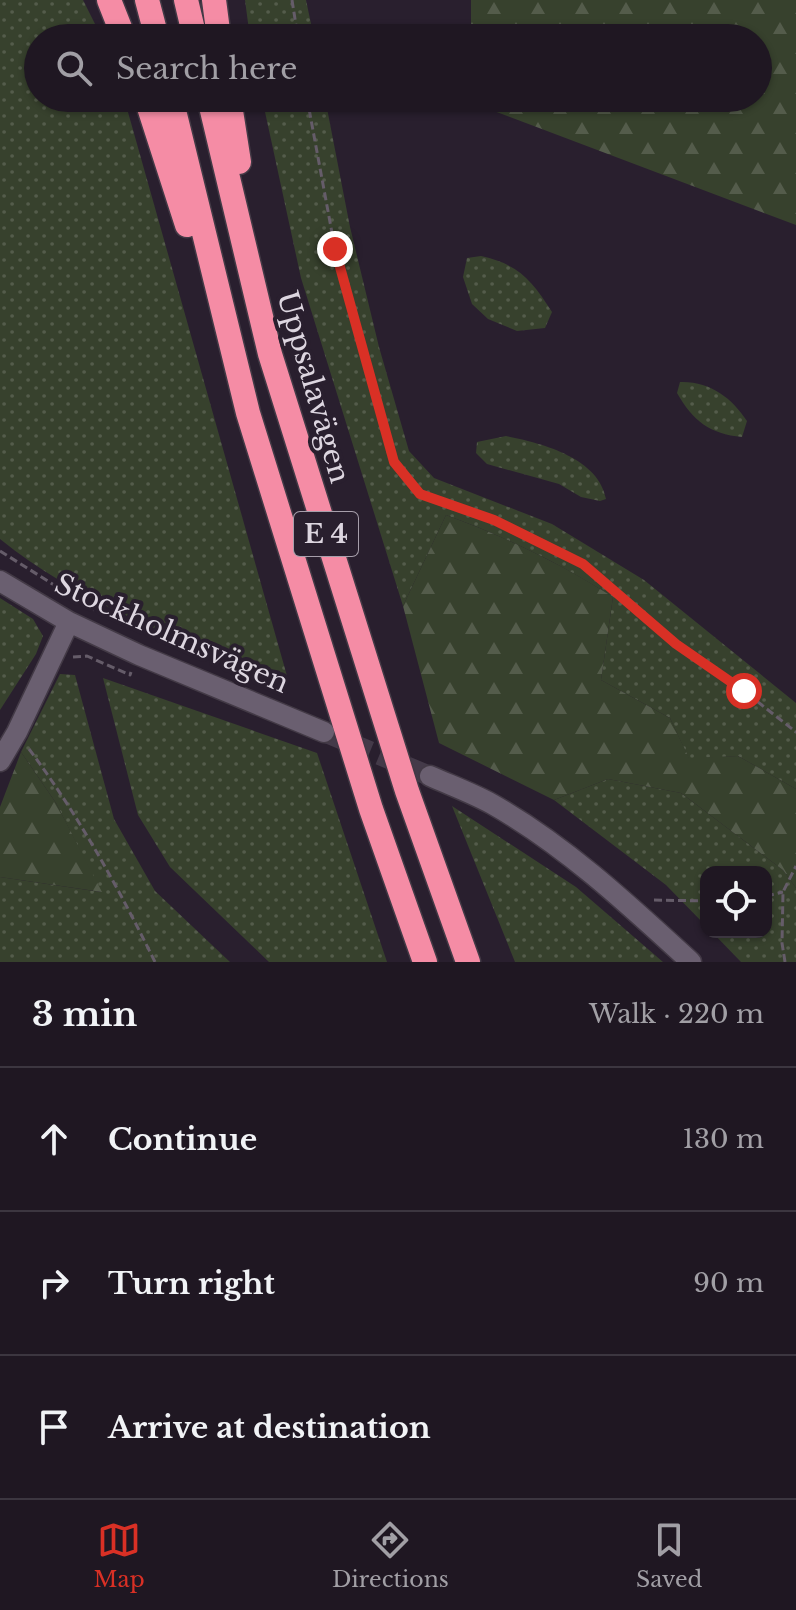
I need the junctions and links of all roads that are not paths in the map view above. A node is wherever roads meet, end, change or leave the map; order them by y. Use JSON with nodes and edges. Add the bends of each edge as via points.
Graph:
{"nodes":[{"id":1,"x":109,"y":0,"type":"edge"},
{"id":2,"x":147,"y":0,"type":"edge"},
{"id":3,"x":186,"y":0,"type":"edge"},
{"id":4,"x":214,"y":0,"type":"edge"},
{"id":5,"x":118,"y":24,"type":"edge"},
{"id":6,"x":153,"y":24,"type":"edge"},
{"id":7,"x":192,"y":24,"type":"edge"},
{"id":8,"x":217,"y":24,"type":"edge"},
{"id":9,"x":151,"y":112,"type":"edge"},
{"id":10,"x":174,"y":112,"type":"edge"},
{"id":11,"x":212,"y":112,"type":"edge"},
{"id":12,"x":231,"y":112,"type":"edge"},
{"id":13,"x":270,"y":354,"type":"junction"},
{"id":14,"x":248,"y":413,"type":"junction"},
{"id":15,"x":0,"y":581,"type":"edge"},
{"id":16,"x":69,"y":622,"type":"junction"},
{"id":17,"x":324,"y":732,"type":"tunnel mouth"},
{"id":18,"x":0,"y":761,"type":"edge"},
{"id":19,"x":430,"y":776,"type":"tunnel mouth"},
{"id":20,"x":425,"y":962,"type":"edge"},
{"id":21,"x":468,"y":962,"type":"edge"},
{"id":22,"x":691,"y":962,"type":"edge"}],
"edges":[{"from":1,"to":5,"type":"highway"},
{"from":2,"to":6,"type":"highway"},
{"from":3,"to":7,"type":"highway"},
{"from":4,"to":8,"type":"highway"},
{"from":9,"to":14,"type":"highway"},
{"from":10,"to":14,"type":"highway","number":"E 4"},
{"from":11,"to":13,"type":"highway","name":"Uppsalavägen","number":"E 4"},
{"from":12,"to":13,"type":"highway"},
{"from":13,"to":21,"type":"highway","name":"Uppsalavägen","number":"E 4","via":[[407,791]]},
{"from":14,"to":20,"type":"highway","number":"E 4","via":[[371,809]]},
{"from":15,"to":16,"type":"street","name":"Stockholmsvägen"},
{"from":16,"to":17,"type":"street","name":"Stockholmsvägen"},
{"from":16,"to":18,"type":"street"},
{"from":19,"to":22,"type":"street","via":[[491,804],[572,858]]}]}
